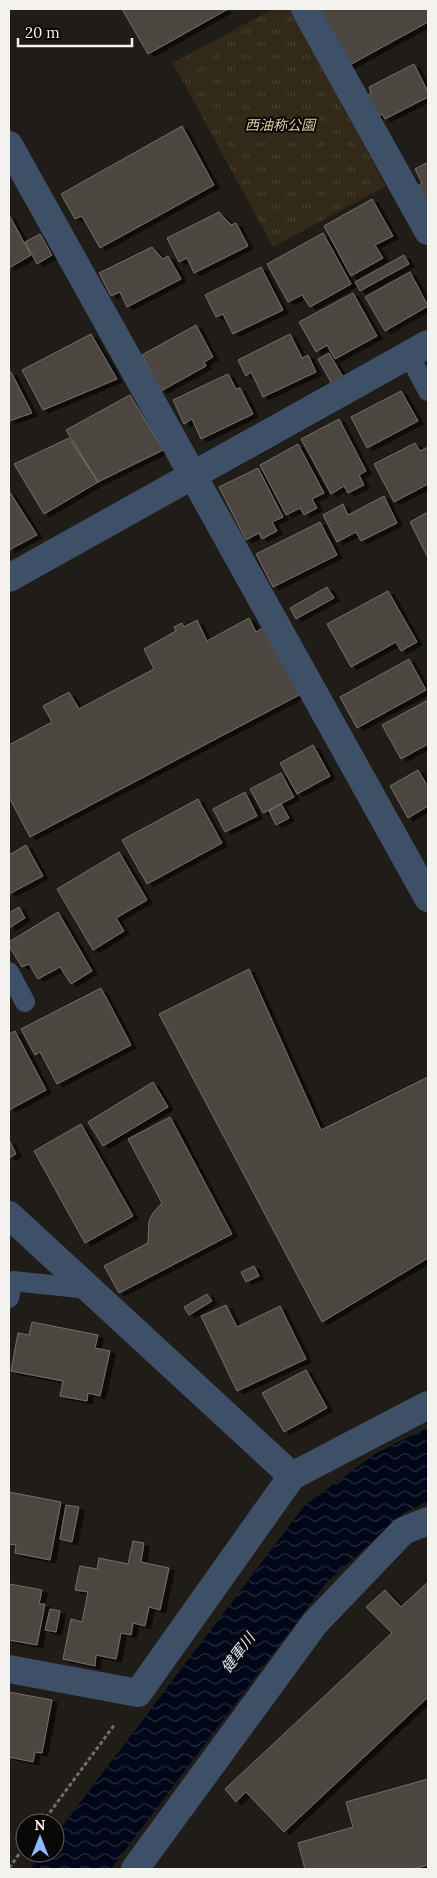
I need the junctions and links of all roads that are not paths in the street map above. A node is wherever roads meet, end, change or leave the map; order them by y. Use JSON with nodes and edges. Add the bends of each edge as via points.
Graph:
{"nodes":[{"id":1,"x":305,"y":9,"type":"edge"},
{"id":2,"x":9,"y":145,"type":"edge"},
{"id":3,"x":428,"y":231,"type":"edge"},
{"id":4,"x":419,"y":349,"type":"edge"},
{"id":5,"x":428,"y":391,"type":"edge"},
{"id":6,"x":193,"y":476,"type":"junction"},
{"id":7,"x":9,"y":578,"type":"edge"},
{"id":8,"x":428,"y":898,"type":"edge"},
{"id":9,"x":9,"y":972,"type":"edge"},
{"id":10,"x":25,"y":1002,"type":"dead end"},
{"id":11,"x":9,"y":1215,"type":"edge"},
{"id":12,"x":89,"y":1289,"type":"junction"},
{"id":13,"x":9,"y":1298,"type":"edge"},
{"id":14,"x":428,"y":1405,"type":"edge"},
{"id":15,"x":292,"y":1476,"type":"junction"},
{"id":16,"x":428,"y":1520,"type":"edge"},
{"id":17,"x":9,"y":1669,"type":"edge"},
{"id":18,"x":135,"y":1869,"type":"edge"}],
"edges":[{"from":1,"to":3,"type":"street"},
{"from":2,"to":6,"type":"street"},
{"from":4,"to":5,"type":"lane"},
{"from":4,"to":6,"type":"street"},
{"from":6,"to":7,"type":"street"},
{"from":6,"to":8,"type":"street"},
{"from":9,"to":10,"type":"lane"},
{"from":11,"to":12,"type":"street"},
{"from":12,"to":13,"type":"lane","via":[[13,1281]]},
{"from":12,"to":15,"type":"street"},
{"from":14,"to":15,"type":"street"},
{"from":15,"to":17,"type":"street","via":[[138,1693]]},
{"from":16,"to":18,"type":"street","via":[[403,1531],[315,1622]]}]}
